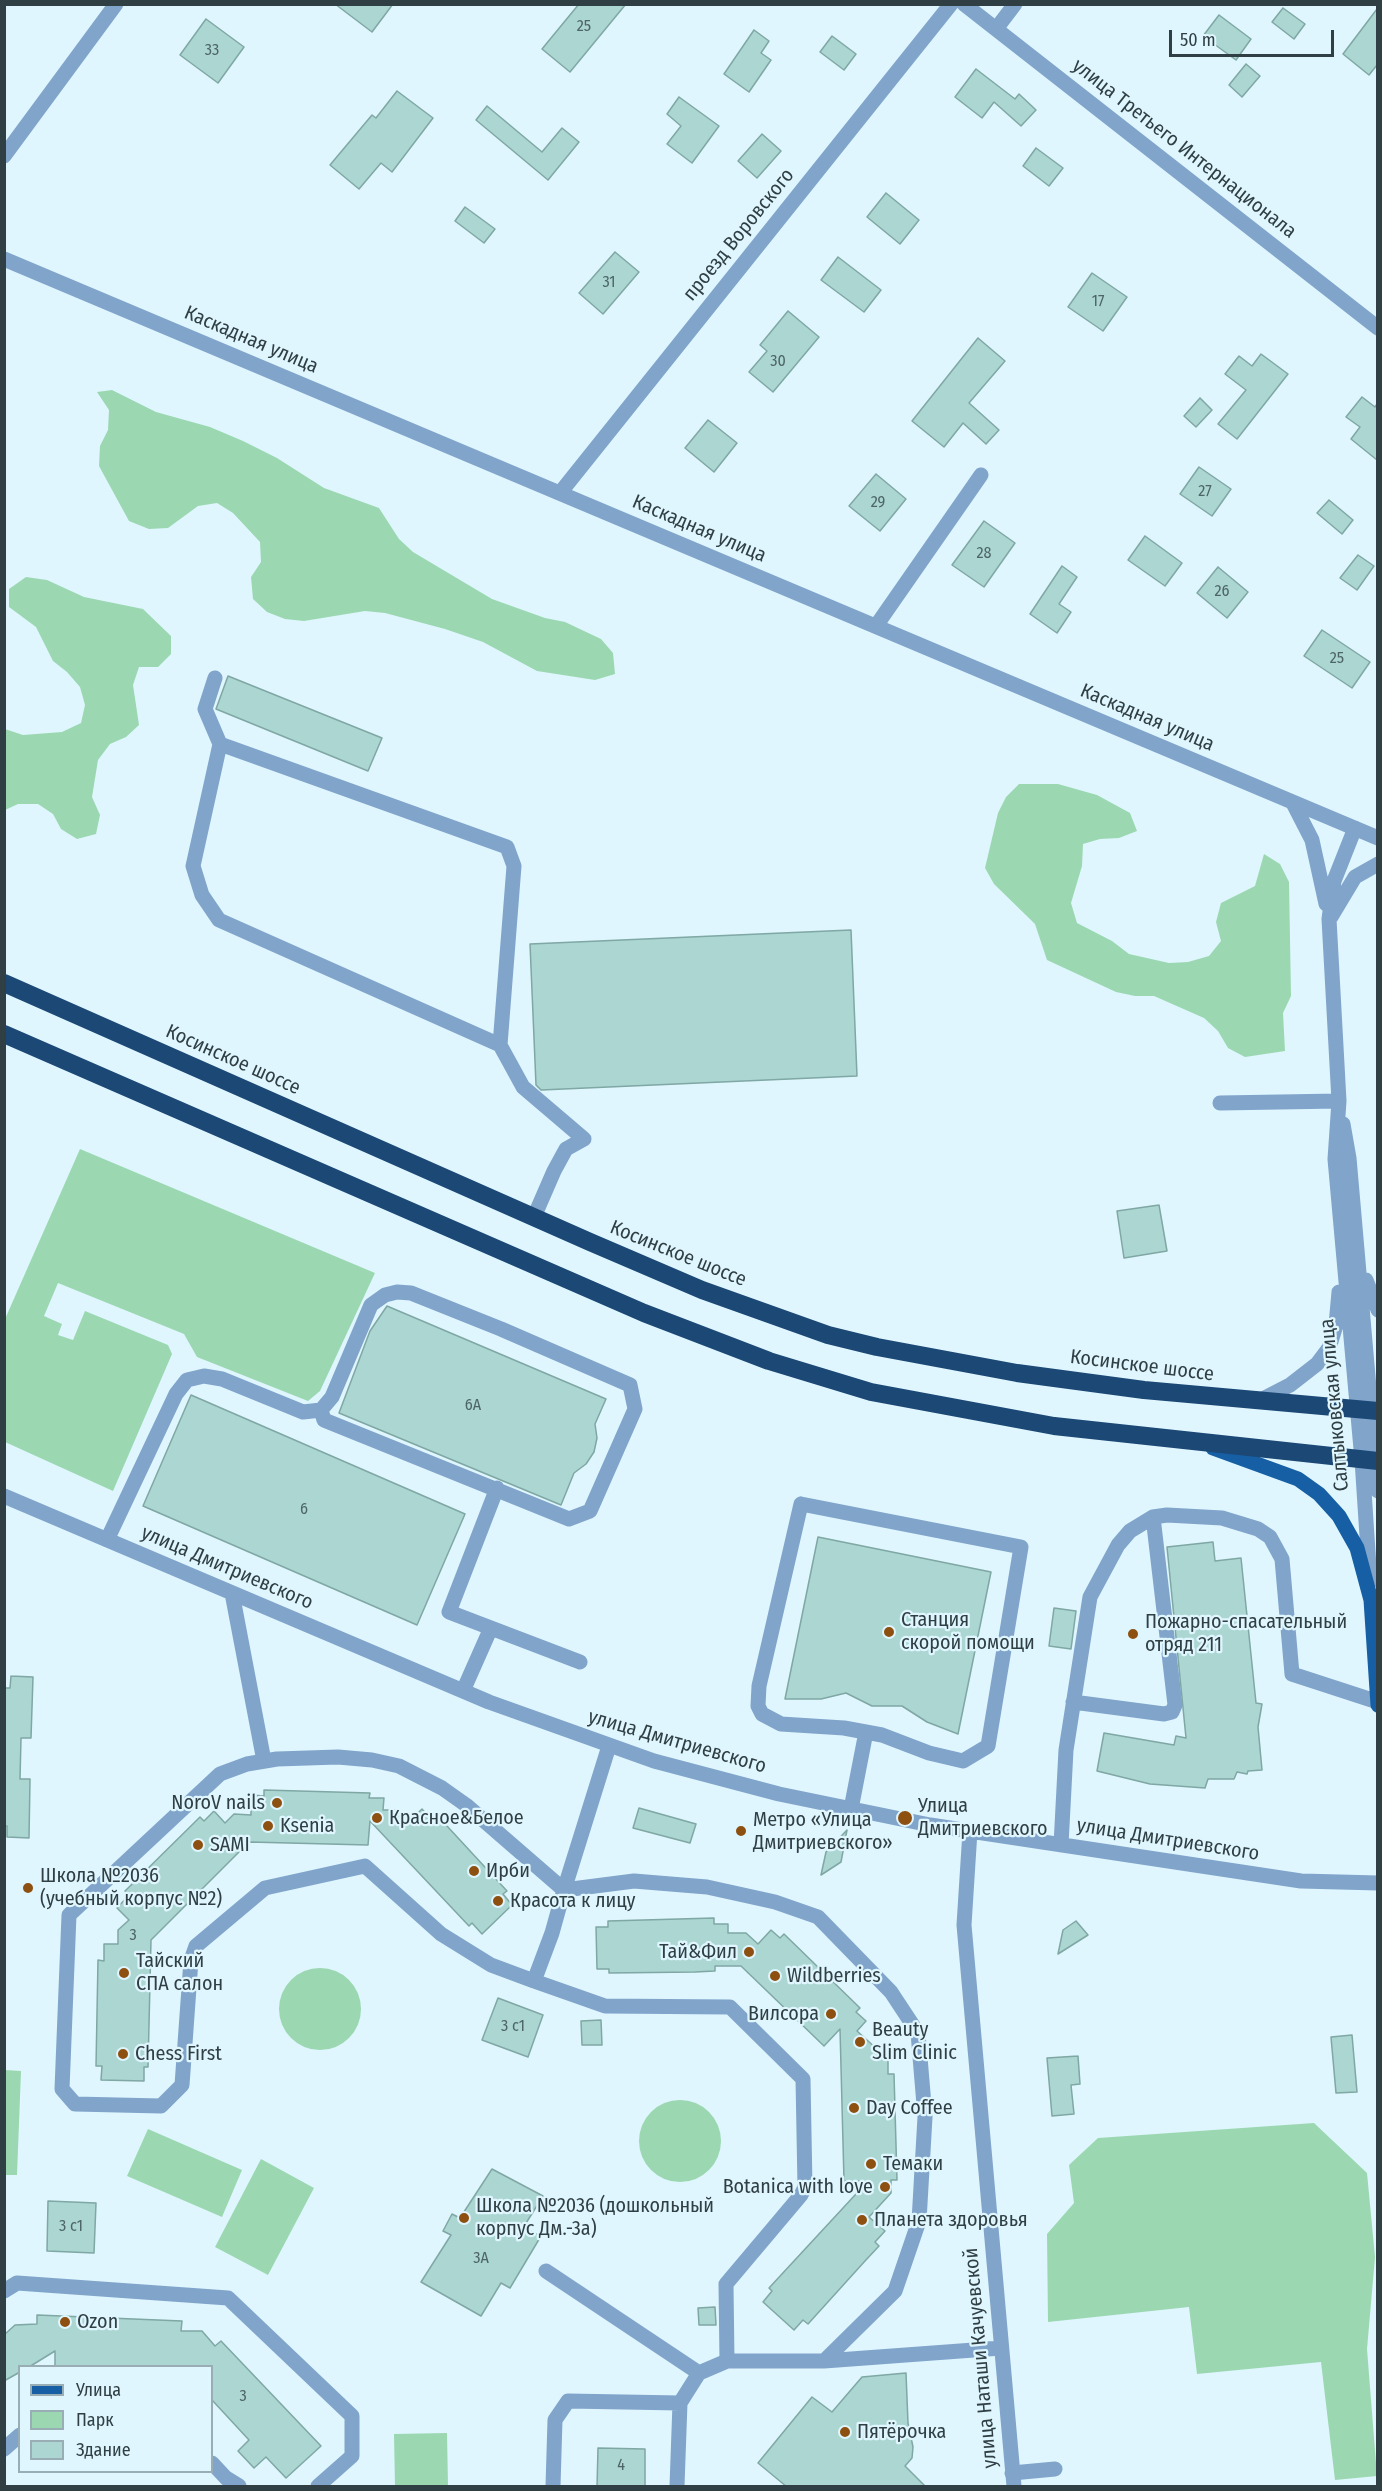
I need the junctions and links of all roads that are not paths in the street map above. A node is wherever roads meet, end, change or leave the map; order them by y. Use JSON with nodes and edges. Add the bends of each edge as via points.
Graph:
{"nodes":[{"id":1,"x":116,"y":4,"type":"edge"},
{"id":2,"x":951,"y":4,"type":"edge"},
{"id":3,"x":964,"y":4,"type":"edge"},
{"id":4,"x":1015,"y":4,"type":"edge"},
{"id":5,"x":996,"y":29,"type":"junction"},
{"id":6,"x":4,"y":156,"type":"edge"},
{"id":7,"x":4,"y":259,"type":"edge"},
{"id":8,"x":1377,"y":328,"type":"edge"},
{"id":9,"x":981,"y":475,"type":"dead end"},
{"id":10,"x":560,"y":493,"type":"junction"},
{"id":11,"x":876,"y":626,"type":"junction"},
{"id":12,"x":215,"y":678,"type":"dead end"},
{"id":13,"x":220,"y":744,"type":"junction"},
{"id":14,"x":1293,"y":803,"type":"junction"},
{"id":15,"x":1355,"y":828,"type":"junction"},
{"id":16,"x":1377,"y":838,"type":"edge"},
{"id":17,"x":1377,"y":864,"type":"edge"},
{"id":18,"x":1329,"y":919,"type":"junction"},
{"id":19,"x":4,"y":983,"type":"edge"},
{"id":20,"x":4,"y":1034,"type":"edge"},
{"id":21,"x":500,"y":1045,"type":"junction"},
{"id":22,"x":1338,"y":1101,"type":"junction"},
{"id":23,"x":1220,"y":1103,"type":"dead end"},
{"id":24,"x":534,"y":1217,"type":"junction"},
{"id":25,"x":1348,"y":1237,"type":"junction"},
{"id":26,"x":1377,"y":1310,"type":"edge"},
{"id":27,"x":1256,"y":1402,"type":"junction"},
{"id":28,"x":321,"y":1410,"type":"junction"},
{"id":29,"x":1369,"y":1410,"type":"edge"},
{"id":30,"x":1200,"y":1444,"type":"junction"},
{"id":31,"x":1372,"y":1461,"type":"edge"},
{"id":32,"x":497,"y":1488,"type":"junction"},
{"id":33,"x":1377,"y":1491,"type":"edge"},
{"id":34,"x":4,"y":1496,"type":"edge"},
{"id":35,"x":1153,"y":1517,"type":"junction"},
{"id":36,"x":107,"y":1540,"type":"junction"},
{"id":37,"x":232,"y":1593,"type":"junction"},
{"id":38,"x":1371,"y":1600,"type":"junction"},
{"id":39,"x":490,"y":1630,"type":"junction"},
{"id":40,"x":580,"y":1662,"type":"dead end"},
{"id":41,"x":463,"y":1691,"type":"junction"},
{"id":42,"x":1073,"y":1702,"type":"junction"},
{"id":43,"x":1377,"y":1703,"type":"edge"},
{"id":44,"x":867,"y":1732,"type":"junction"},
{"id":45,"x":609,"y":1746,"type":"junction"},
{"id":46,"x":264,"y":1761,"type":"junction"},
{"id":47,"x":851,"y":1809,"type":"junction"},
{"id":48,"x":970,"y":1831,"type":"junction"},
{"id":49,"x":1061,"y":1845,"type":"junction"},
{"id":50,"x":1377,"y":1882,"type":"edge"},
{"id":51,"x":564,"y":1890,"type":"junction"},
{"id":52,"x":534,"y":1981,"type":"junction"},
{"id":53,"x":546,"y":2271,"type":"dead end"},
{"id":54,"x":4,"y":2291,"type":"edge"},
{"id":55,"x":1000,"y":2348,"type":"junction"},
{"id":56,"x":728,"y":2361,"type":"junction"},
{"id":57,"x":824,"y":2361,"type":"junction"},
{"id":58,"x":699,"y":2373,"type":"junction"},
{"id":59,"x":680,"y":2403,"type":"junction"},
{"id":60,"x":18,"y":2437,"type":"edge"},
{"id":61,"x":4,"y":2449,"type":"edge"},
{"id":62,"x":213,"y":2464,"type":"edge"},
{"id":63,"x":1055,"y":2469,"type":"dead end"},
{"id":64,"x":1013,"y":2480,"type":"edge"},
{"id":65,"x":239,"y":2487,"type":"edge"},
{"id":66,"x":318,"y":2487,"type":"edge"},
{"id":67,"x":553,"y":2487,"type":"edge"},
{"id":68,"x":677,"y":2487,"type":"edge"}],
"edges":[{"from":1,"to":6,"type":"street"},
{"from":2,"to":10,"type":"street","name":"проезд Воровского"},
{"from":3,"to":5,"type":"street","name":"улица Третьего Интернационала"},
{"from":4,"to":5,"type":"street"},
{"from":5,"to":8,"type":"street","name":"улица Третьего Интернационала"},
{"from":7,"to":10,"type":"street","name":"Каскадная улица"},
{"from":9,"to":11,"type":"street"},
{"from":10,"to":11,"type":"street","name":"Каскадная улица"},
{"from":11,"to":14,"type":"street","name":"Каскадная улица"},
{"from":12,"to":13,"type":"street","via":[[205,709]]},
{"from":13,"to":21,"type":"street","via":[[193,866],[202,895],[219,920]]},
{"from":13,"to":21,"type":"street","via":[[507,847],[514,866]]},
{"from":14,"to":15,"type":"street","name":"Каскадная улица"},
{"from":14,"to":18,"type":"street","via":[[1315,849]]},
{"from":15,"to":16,"type":"street","name":"Каскадная улица"},
{"from":15,"to":18,"type":"street","name":"Салтыковская улица","via":[[1334,881]]},
{"from":17,"to":18,"type":"street","via":[[1355,877]]},
{"from":18,"to":22,"type":"street","name":"Салтыковская улица"},
{"from":19,"to":24,"type":"highway","name":"Косинское шоссе"},
{"from":20,"to":30,"type":"highway","via":[[644,1313],[769,1361],[871,1392],[929,1404],[1054,1426]]},
{"from":21,"to":24,"type":"street","via":[[523,1087],[584,1139],[567,1149]]},
{"from":22,"to":23,"type":"street"},
{"from":22,"to":25,"type":"street","name":"Салтыковская улица","via":[[1335,1160]]},
{"from":24,"to":27,"type":"highway","name":"Косинское шоссе","via":[[702,1290],[838,1338],[1017,1373]]},
{"from":25,"to":26,"type":"street"},
{"from":25,"to":27,"type":"street","via":[[1336,1325],[1329,1348],[1301,1378]]},
{"from":25,"to":29,"type":"street","name":"Салтыковская улица"},
{"from":27,"to":29,"type":"highway","name":"Косинское шоссе"},
{"from":28,"to":32,"type":"street","via":[[324,1420]]},
{"from":28,"to":32,"type":"street","via":[[332,1397],[371,1305],[398,1292],[411,1293],[491,1325],[630,1385],[635,1409],[590,1511],[569,1520]]},
{"from":28,"to":36,"type":"street","via":[[303,1412],[222,1379],[204,1376],[187,1380],[176,1394]]},
{"from":29,"to":31,"type":"street","name":"Салтыковская улица"},
{"from":30,"to":31,"type":"highway"},
{"from":30,"to":38,"type":"main road","via":[[1298,1479],[1319,1494],[1339,1516],[1357,1548]]},
{"from":31,"to":33,"type":"street","name":"Салтыковская улица"},
{"from":31,"to":38,"type":"street","name":"Салтыковская улица"},
{"from":32,"to":39,"type":"street","via":[[449,1612]]},
{"from":34,"to":36,"type":"street","name":"улица Дмитриевского"},
{"from":35,"to":42,"type":"street","via":[[1130,1531],[1118,1545],[1096,1584],[1086,1615]]},
{"from":35,"to":42,"type":"street","via":[[1175,1704],[1172,1712]]},
{"from":35,"to":43,"type":"street","via":[[1222,1518],[1258,1529],[1270,1537],[1282,1559],[1292,1674]]},
{"from":36,"to":37,"type":"street","name":"улица Дмитриевского"},
{"from":37,"to":41,"type":"street","name":"улица Дмитриевского"},
{"from":37,"to":46,"type":"street"},
{"from":38,"to":43,"type":"main road","name":"Салтыковская улица"},
{"from":39,"to":40,"type":"street"},
{"from":39,"to":41,"type":"street"},
{"from":41,"to":45,"type":"street","name":"улица Дмитриевского"},
{"from":42,"to":49,"type":"street"},
{"from":44,"to":44,"type":"street","via":[[781,1724],[770,1720],[758,1706],[759,1686],[801,1504],[1021,1547],[988,1746],[963,1761]]},
{"from":44,"to":47,"type":"street"},
{"from":45,"to":47,"type":"street","name":"улица Дмитриевского","via":[[718,1779]]},
{"from":45,"to":51,"type":"street"},
{"from":46,"to":51,"type":"street","via":[[338,1757],[399,1766],[466,1805]]},
{"from":46,"to":52,"type":"street","via":[[220,1774],[69,1915],[62,2088],[75,2104],[161,2106],[182,2085],[191,1960],[196,1946],[265,1888],[365,1866],[441,1934],[491,1965]]},
{"from":47,"to":48,"type":"street","name":"улица Дмитриевского"},
{"from":48,"to":49,"type":"street","name":"улица Дмитриевского"},
{"from":48,"to":55,"type":"street","name":"улица Наташи Качуевской","via":[[964,1925]]},
{"from":49,"to":50,"type":"street","name":"улица Дмитриевского","via":[[1301,1881]]},
{"from":51,"to":52,"type":"street"},
{"from":51,"to":57,"type":"street","via":[[634,1881],[707,1887],[775,1902],[818,1917],[891,1992],[918,2033],[925,2117],[920,2221],[895,2291]]},
{"from":52,"to":56,"type":"street","via":[[605,2007],[730,2007],[803,2079],[805,2187],[726,2284]]},
{"from":53,"to":58,"type":"street"},
{"from":54,"to":66,"type":"street","via":[[17,2283],[228,2298],[352,2416],[352,2456]]},
{"from":55,"to":57,"type":"street"},
{"from":55,"to":64,"type":"street","name":"улица Наташи Качуевской"},
{"from":56,"to":57,"type":"street"},
{"from":56,"to":58,"type":"street"},
{"from":58,"to":59,"type":"street"},
{"from":59,"to":67,"type":"street","via":[[568,2401],[555,2420]]},
{"from":59,"to":68,"type":"street"},
{"from":60,"to":61,"type":"street"},
{"from":62,"to":65,"type":"street"},
{"from":63,"to":64,"type":"street"}]}
